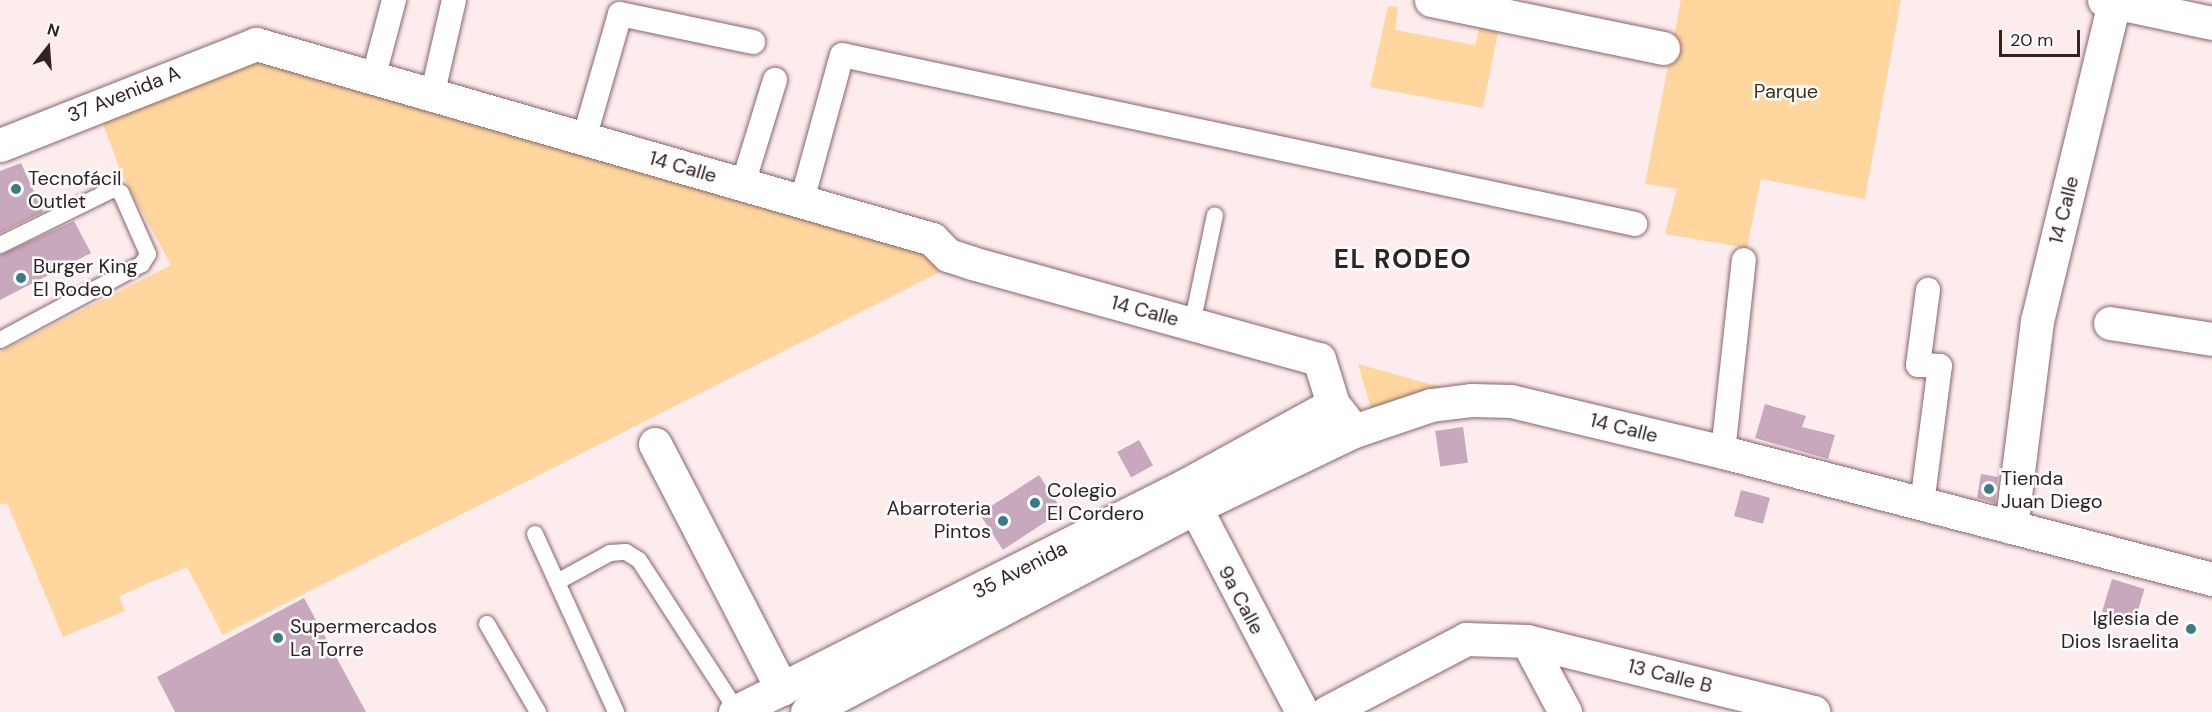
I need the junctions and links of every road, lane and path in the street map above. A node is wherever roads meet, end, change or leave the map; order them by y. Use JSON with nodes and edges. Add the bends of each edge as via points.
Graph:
{"nodes":[{"id":1,"x":394,"y":0,"type":"edge"},
{"id":2,"x":454,"y":0,"type":"edge"},
{"id":3,"x":1438,"y":1,"type":"edge"},
{"id":4,"x":2109,"y":1,"type":"edge"},
{"id":5,"x":2212,"y":24,"type":"edge"},
{"id":6,"x":753,"y":42,"type":"dead end"},
{"id":7,"x":248,"y":44,"type":"joint"},
{"id":8,"x":1663,"y":48,"type":"dead end"},
{"id":9,"x":373,"y":79,"type":"junction"},
{"id":10,"x":775,"y":80,"type":"dead end"},
{"id":11,"x":432,"y":96,"type":"junction"},
{"id":12,"x":584,"y":139,"type":"junction"},
{"id":13,"x":0,"y":145,"type":"edge"},
{"id":14,"x":743,"y":184,"type":"junction"},
{"id":15,"x":801,"y":200,"type":"junction"},
{"id":16,"x":1215,"y":215,"type":"dead end"},
{"id":17,"x":1635,"y":224,"type":"dead end"},
{"id":18,"x":0,"y":245,"type":"edge"},
{"id":19,"x":1744,"y":260,"type":"dead end"},
{"id":20,"x":1928,"y":290,"type":"dead end"},
{"id":21,"x":2110,"y":322,"type":"dead end"},
{"id":22,"x":1192,"y":324,"type":"junction"},
{"id":23,"x":2212,"y":339,"type":"edge"},
{"id":24,"x":0,"y":340,"type":"edge"},
{"id":25,"x":1333,"y":404,"type":"junction"},
{"id":26,"x":1354,"y":431,"type":"junction"},
{"id":27,"x":655,"y":444,"type":"dead end"},
{"id":28,"x":1723,"y":452,"type":"junction"},
{"id":29,"x":1190,"y":497,"type":"junction"},
{"id":30,"x":1922,"y":504,"type":"junction"},
{"id":31,"x":2011,"y":527,"type":"junction"},
{"id":32,"x":535,"y":534,"type":"dead end"},
{"id":33,"x":2212,"y":579,"type":"edge"},
{"id":34,"x":557,"y":582,"type":"junction"},
{"id":35,"x":486,"y":624,"type":"dead end"},
{"id":36,"x":1527,"y":641,"type":"junction"},
{"id":37,"x":782,"y":689,"type":"junction"},
{"id":38,"x":538,"y":712,"type":"edge"},
{"id":39,"x":616,"y":712,"type":"edge"},
{"id":40,"x":737,"y":712,"type":"edge"},
{"id":41,"x":807,"y":712,"type":"edge"},
{"id":42,"x":1302,"y":712,"type":"edge"},
{"id":43,"x":1327,"y":712,"type":"edge"},
{"id":44,"x":1565,"y":712,"type":"edge"},
{"id":45,"x":1813,"y":712,"type":"edge"}],
"edges":[{"from":1,"to":9,"type":"street"},
{"from":2,"to":11,"type":"street"},
{"from":3,"to":8,"type":"street"},
{"from":4,"to":5,"type":"street"},
{"from":4,"to":31,"type":"street","name":"14 Calle","via":[[2037,321]]},
{"from":6,"to":12,"type":"street","via":[[620,14]]},
{"from":7,"to":9,"type":"street","name":"14 Calle"},
{"from":7,"to":13,"type":"street","name":"37 Avenida A"},
{"from":9,"to":11,"type":"street","name":"14 Calle"},
{"from":10,"to":14,"type":"street"},
{"from":11,"to":12,"type":"street","name":"14 Calle"},
{"from":12,"to":14,"type":"street","name":"14 Calle"},
{"from":14,"to":15,"type":"street","name":"14 Calle"},
{"from":15,"to":17,"type":"street","via":[[842,55]]},
{"from":15,"to":22,"type":"street","name":"14 Calle","via":[[932,239],[948,255],[972,263]]},
{"from":16,"to":22,"type":"lane"},
{"from":18,"to":24,"type":"lane","via":[[114,189],[121,194],[148,254],[142,264]]},
{"from":19,"to":28,"type":"street"},
{"from":20,"to":30,"type":"street","via":[[1918,365],[1940,366]]},
{"from":21,"to":23,"type":"street"},
{"from":22,"to":25,"type":"street","name":"14 Calle","via":[[1319,359]]},
{"from":25,"to":26,"type":"street","name":"14 Calle"},
{"from":25,"to":29,"type":"street","name":"35 Avenida"},
{"from":26,"to":28,"type":"street","name":"14 Calle","via":[[1431,405],[1511,401]]},
{"from":26,"to":29,"type":"street","name":"35 Avenida"},
{"from":27,"to":37,"type":"street"},
{"from":28,"to":30,"type":"street","name":"14 Calle"},
{"from":29,"to":37,"type":"street","name":"35 Avenida"},
{"from":29,"to":41,"type":"street","name":"35 Avenida"},
{"from":29,"to":42,"type":"street","name":"9a Calle"},
{"from":30,"to":31,"type":"street","name":"14 Calle"},
{"from":31,"to":33,"type":"street","name":"14 Calle"},
{"from":32,"to":34,"type":"lane"},
{"from":34,"to":39,"type":"lane"},
{"from":34,"to":40,"type":"lane","via":[[610,553],[626,552],[639,560]]},
{"from":35,"to":38,"type":"lane"},
{"from":36,"to":43,"type":"street","name":"13 Calle B","via":[[1466,639]]},
{"from":36,"to":44,"type":"street"},
{"from":36,"to":45,"type":"street","name":"13 Calle B"},
{"from":37,"to":40,"type":"street","name":"35 Avenida"}]}
